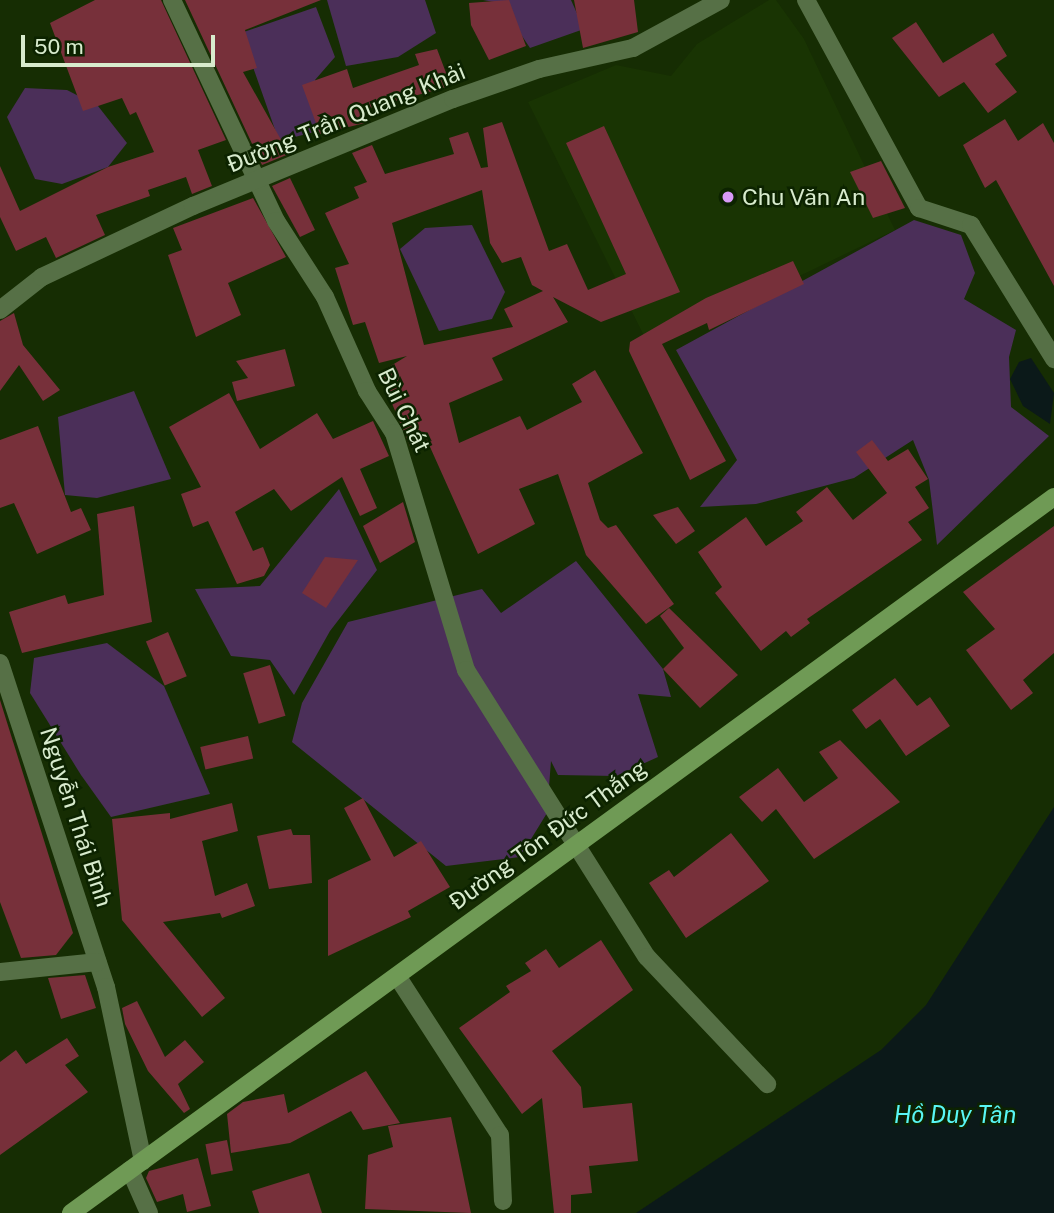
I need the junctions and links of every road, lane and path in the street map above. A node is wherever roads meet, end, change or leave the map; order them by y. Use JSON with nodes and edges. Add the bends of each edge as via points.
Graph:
{"nodes":[{"id":1,"x":172,"y":0,"type":"edge"},
{"id":2,"x":721,"y":0,"type":"edge"},
{"id":3,"x":806,"y":0,"type":"edge"},
{"id":4,"x":258,"y":182,"type":"junction"},
{"id":5,"x":0,"y":310,"type":"edge"},
{"id":6,"x":1054,"y":359,"type":"edge"},
{"id":7,"x":1054,"y":497,"type":"edge"},
{"id":8,"x":0,"y":663,"type":"edge"},
{"id":9,"x":574,"y":847,"type":"junction"},
{"id":10,"x":97,"y":962,"type":"junction"},
{"id":11,"x":0,"y":972,"type":"edge"},
{"id":12,"x":397,"y":976,"type":"junction"},
{"id":13,"x":767,"y":1084,"type":"dead end"},
{"id":14,"x":137,"y":1165,"type":"junction"},
{"id":15,"x":503,"y":1201,"type":"dead end"},
{"id":16,"x":71,"y":1213,"type":"edge"},
{"id":17,"x":149,"y":1213,"type":"edge"}],
"edges":[{"from":1,"to":4,"type":"street","name":"Bùi Chát"},
{"from":2,"to":4,"type":"street","name":"Đường Trần Quang Khải","via":[[633,48],[539,69],[453,99]]},
{"from":3,"to":6,"type":"street","via":[[919,208],[971,225]]},
{"from":4,"to":5,"type":"street","name":"Đường Trần Quang Khải","via":[[42,277]]},
{"from":4,"to":9,"type":"street","name":"Bùi Chát","via":[[394,433],[466,670]]},
{"from":7,"to":9,"type":"street","name":"Đường Tôn Đức Thắng"},
{"from":8,"to":10,"type":"street","name":"Nguyễn Thái Bình"},
{"from":9,"to":12,"type":"street","name":"Đường Tôn Đức Thắng"},
{"from":9,"to":13,"type":"street","name":"Bùi Chát","via":[[647,957]]},
{"from":10,"to":11,"type":"street"},
{"from":10,"to":14,"type":"street","name":"Nguyễn Thái Bình","via":[[106,987]]},
{"from":12,"to":14,"type":"street","name":"Đường Tôn Đức Thắng"},
{"from":12,"to":15,"type":"street","via":[[500,1135]]},
{"from":14,"to":16,"type":"street","name":"Đường Tôn Đức Thắng"},
{"from":14,"to":17,"type":"street","name":"Nguyễn Thái Bình"}]}
